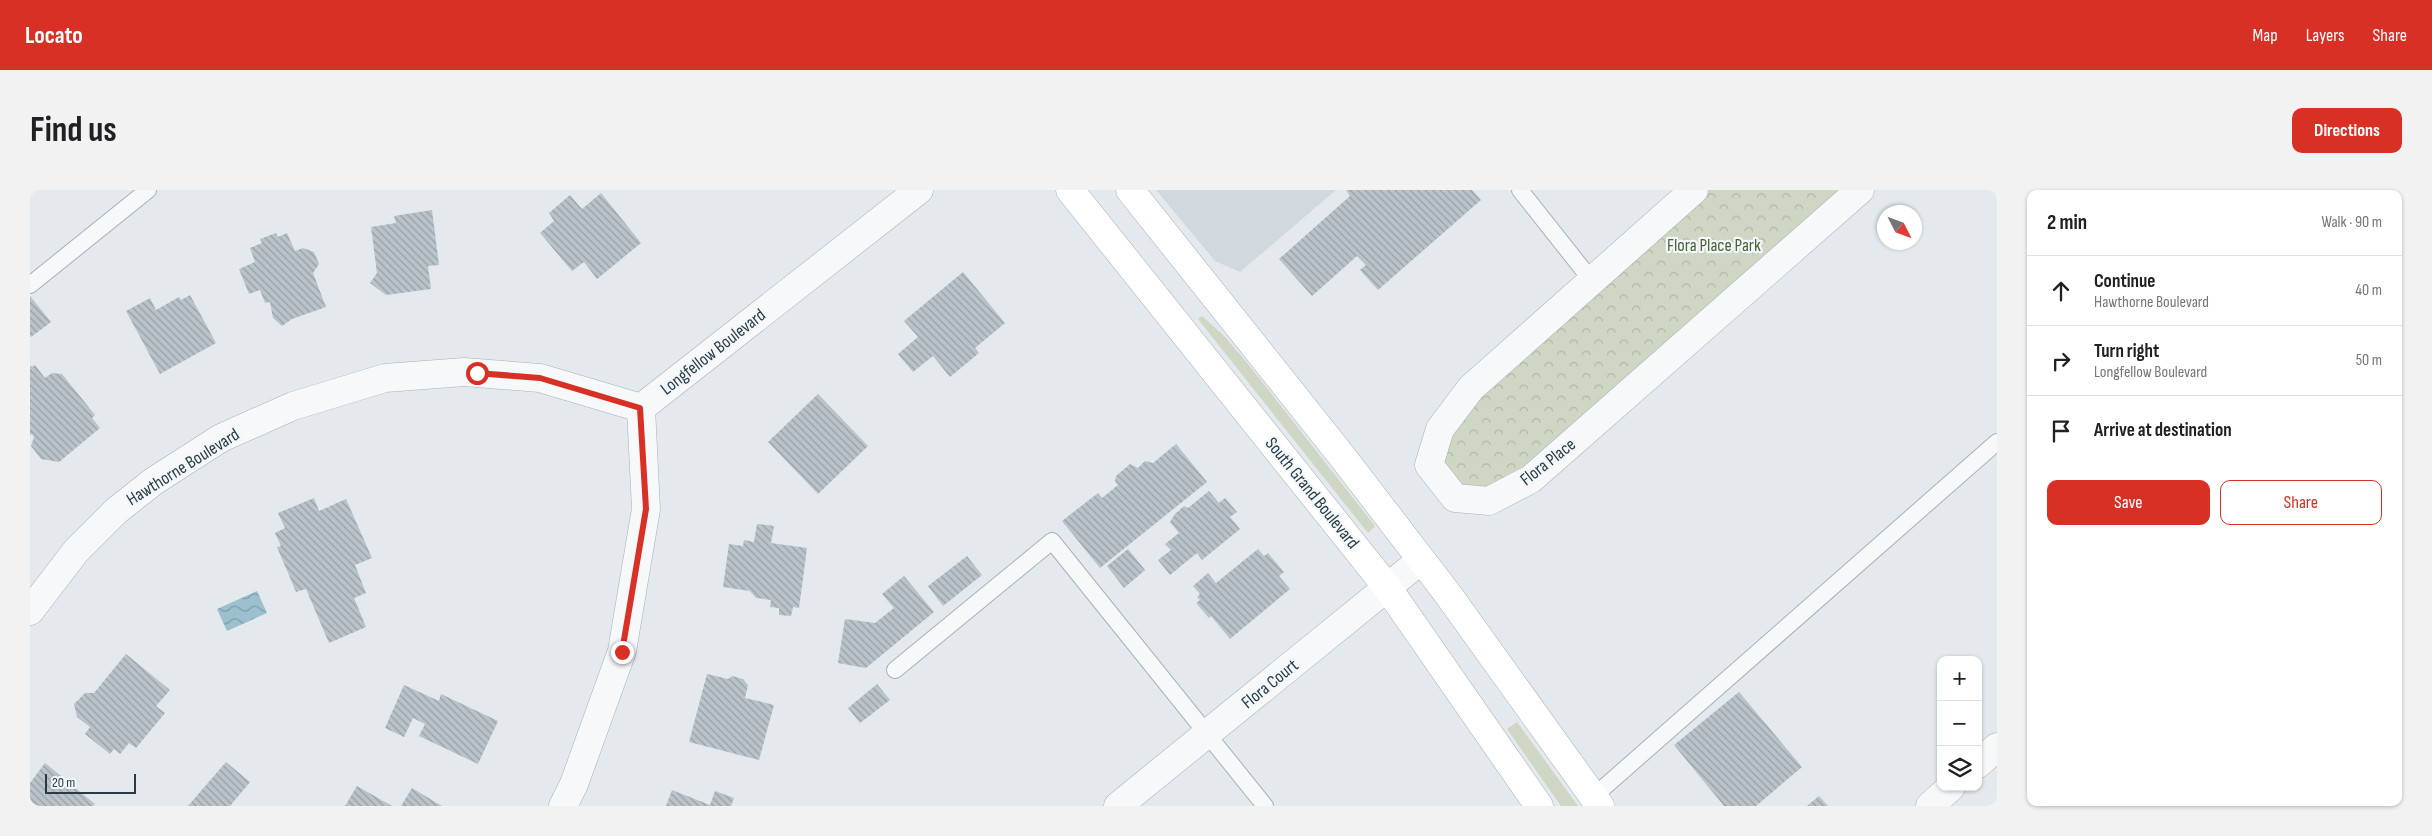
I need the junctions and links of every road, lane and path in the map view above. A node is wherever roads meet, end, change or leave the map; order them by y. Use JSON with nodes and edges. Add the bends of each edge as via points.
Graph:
{"nodes":[{"id":1,"x":148,"y":190,"type":"edge"},
{"id":2,"x":919,"y":190,"type":"edge"},
{"id":3,"x":1070,"y":190,"type":"edge"},
{"id":4,"x":1130,"y":190,"type":"edge"},
{"id":5,"x":1520,"y":190,"type":"edge"},
{"id":6,"x":1694,"y":190,"type":"edge"},
{"id":7,"x":1860,"y":190,"type":"edge"},
{"id":8,"x":1592,"y":281,"type":"junction"},
{"id":9,"x":30,"y":285,"type":"edge"},
{"id":10,"x":640,"y":408,"type":"junction"},
{"id":11,"x":1997,"y":442,"type":"edge"},
{"id":12,"x":1421,"y":560,"type":"junction"},
{"id":13,"x":1388,"y":588,"type":"junction"},
{"id":14,"x":30,"y":611,"type":"edge"},
{"id":15,"x":895,"y":670,"type":"dead end"},
{"id":16,"x":1208,"y":734,"type":"junction"},
{"id":17,"x":1997,"y":747,"type":"edge"},
{"id":18,"x":1982,"y":760,"type":"edge"},
{"id":19,"x":1947,"y":791,"type":"edge"},
{"id":20,"x":1597,"y":801,"type":"edge"},
{"id":21,"x":563,"y":806,"type":"edge"},
{"id":22,"x":1118,"y":806,"type":"edge"},
{"id":23,"x":1265,"y":806,"type":"edge"},
{"id":24,"x":1539,"y":806,"type":"edge"},
{"id":25,"x":1930,"y":806,"type":"edge"}],
"edges":[{"from":1,"to":9,"type":"lane"},
{"from":2,"to":10,"type":"street","name":"Longfellow Boulevard"},
{"from":3,"to":13,"type":"main road","name":"South Grand Boulevard"},
{"from":4,"to":12,"type":"main road"},
{"from":5,"to":8,"type":"lane"},
{"from":6,"to":8,"type":"street","name":"Flora Place"},
{"from":7,"to":8,"type":"street","name":"Flora Place","via":[[1532,479],[1489,501],[1455,498],[1429,465],[1440,429],[1471,388]]},
{"from":10,"to":14,"type":"street","name":"Hawthorne Boulevard","via":[[540,378],[464,372],[385,378],[293,406],[221,438],[139,493],[76,551]]},
{"from":10,"to":21,"type":"street","via":[[646,509],[622,652]]},
{"from":11,"to":20,"type":"lane"},
{"from":12,"to":13,"type":"street","name":"Flora Court"},
{"from":12,"to":20,"type":"main road"},
{"from":13,"to":16,"type":"street","name":"Flora Court"},
{"from":13,"to":24,"type":"main road","name":"South Grand Boulevard"},
{"from":15,"to":16,"type":"lane","via":[[1052,541]]},
{"from":16,"to":22,"type":"street","name":"Flora Court"},
{"from":16,"to":23,"type":"lane"},
{"from":17,"to":18,"type":"street"},
{"from":19,"to":25,"type":"street"}]}
